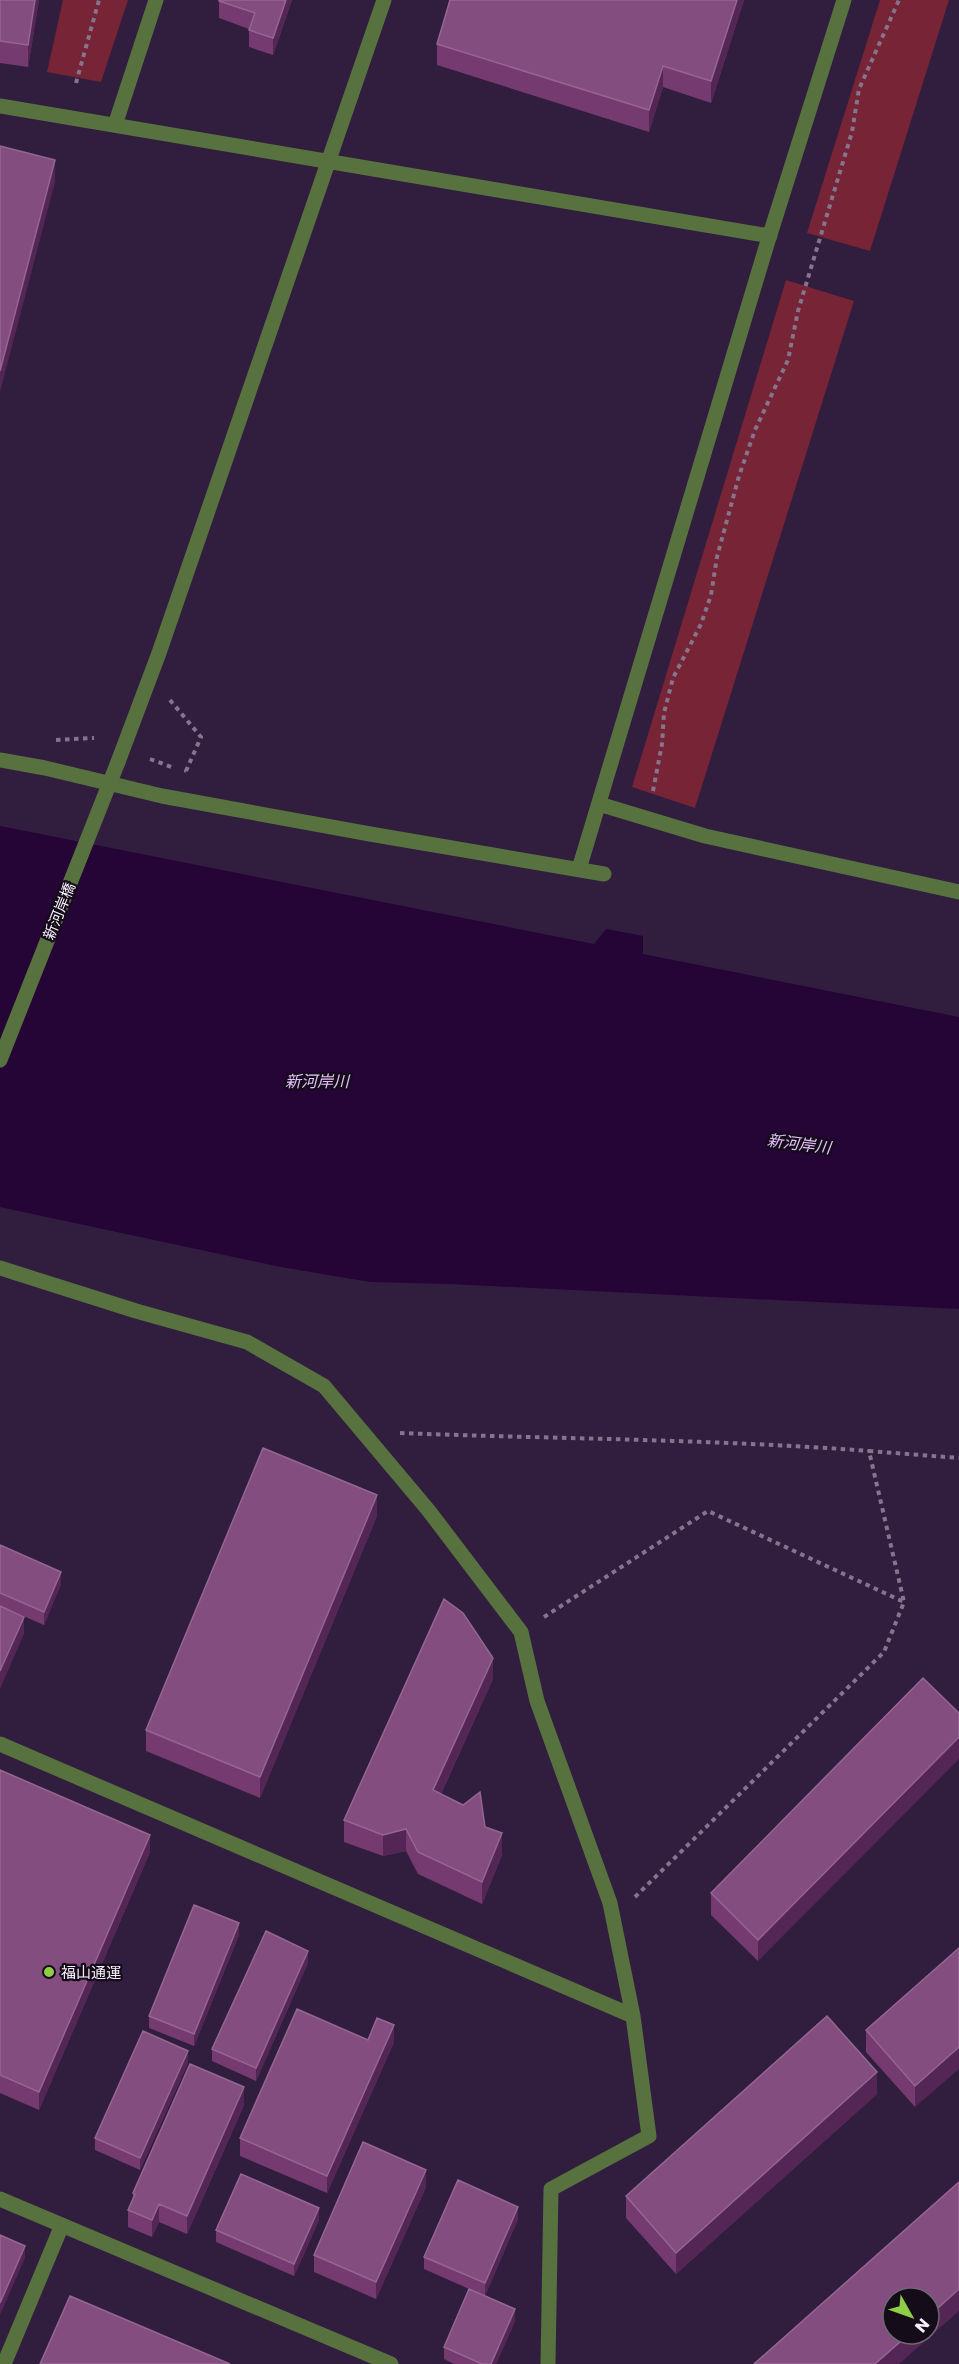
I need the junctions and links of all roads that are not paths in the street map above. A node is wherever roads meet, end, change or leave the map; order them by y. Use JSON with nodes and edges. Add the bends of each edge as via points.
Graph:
{"nodes":[{"id":1,"x":156,"y":0,"type":"edge"},
{"id":2,"x":384,"y":0,"type":"edge"},
{"id":3,"x":844,"y":0,"type":"edge"},
{"id":4,"x":0,"y":106,"type":"edge"},
{"id":5,"x":115,"y":125,"type":"junction"},
{"id":6,"x":329,"y":160,"type":"junction"},
{"id":7,"x":770,"y":236,"type":"junction"},
{"id":8,"x":0,"y":760,"type":"edge"},
{"id":9,"x":599,"y":804,"type":"junction"},
{"id":10,"x":579,"y":869,"type":"junction"},
{"id":11,"x":604,"y":874,"type":"dead end"},
{"id":12,"x":959,"y":892,"type":"edge"},
{"id":13,"x":0,"y":1060,"type":"edge"},
{"id":14,"x":0,"y":1268,"type":"edge"},
{"id":15,"x":0,"y":1744,"type":"edge"},
{"id":16,"x":633,"y":2016,"type":"junction"},
{"id":17,"x":0,"y":2199,"type":"edge"},
{"id":18,"x":62,"y":2226,"type":"junction"},
{"id":19,"x":3,"y":2364,"type":"edge"},
{"id":20,"x":391,"y":2364,"type":"edge"},
{"id":21,"x":548,"y":2364,"type":"edge"}],
"edges":[{"from":1,"to":5,"type":"street"},
{"from":2,"to":6,"type":"street","name":"新河岸橋"},
{"from":3,"to":7,"type":"street"},
{"from":4,"to":5,"type":"street"},
{"from":5,"to":6,"type":"street"},
{"from":6,"to":7,"type":"street"},
{"from":6,"to":13,"type":"street","name":"新河岸橋","bridge":true,"via":[[163,642]]},
{"from":7,"to":9,"type":"street"},
{"from":8,"to":10,"type":"street","via":[[162,796]]},
{"from":9,"to":10,"type":"street"},
{"from":9,"to":12,"type":"street","via":[[705,836]]},
{"from":10,"to":11,"type":"street"},
{"from":14,"to":16,"type":"street","via":[[247,1342],[324,1386],[363,1431],[521,1632],[537,1701],[610,1904]]},
{"from":15,"to":16,"type":"street"},
{"from":16,"to":21,"type":"street","via":[[649,2136],[551,2189]]},
{"from":17,"to":18,"type":"street"},
{"from":18,"to":19,"type":"street"},
{"from":18,"to":20,"type":"street"}]}
